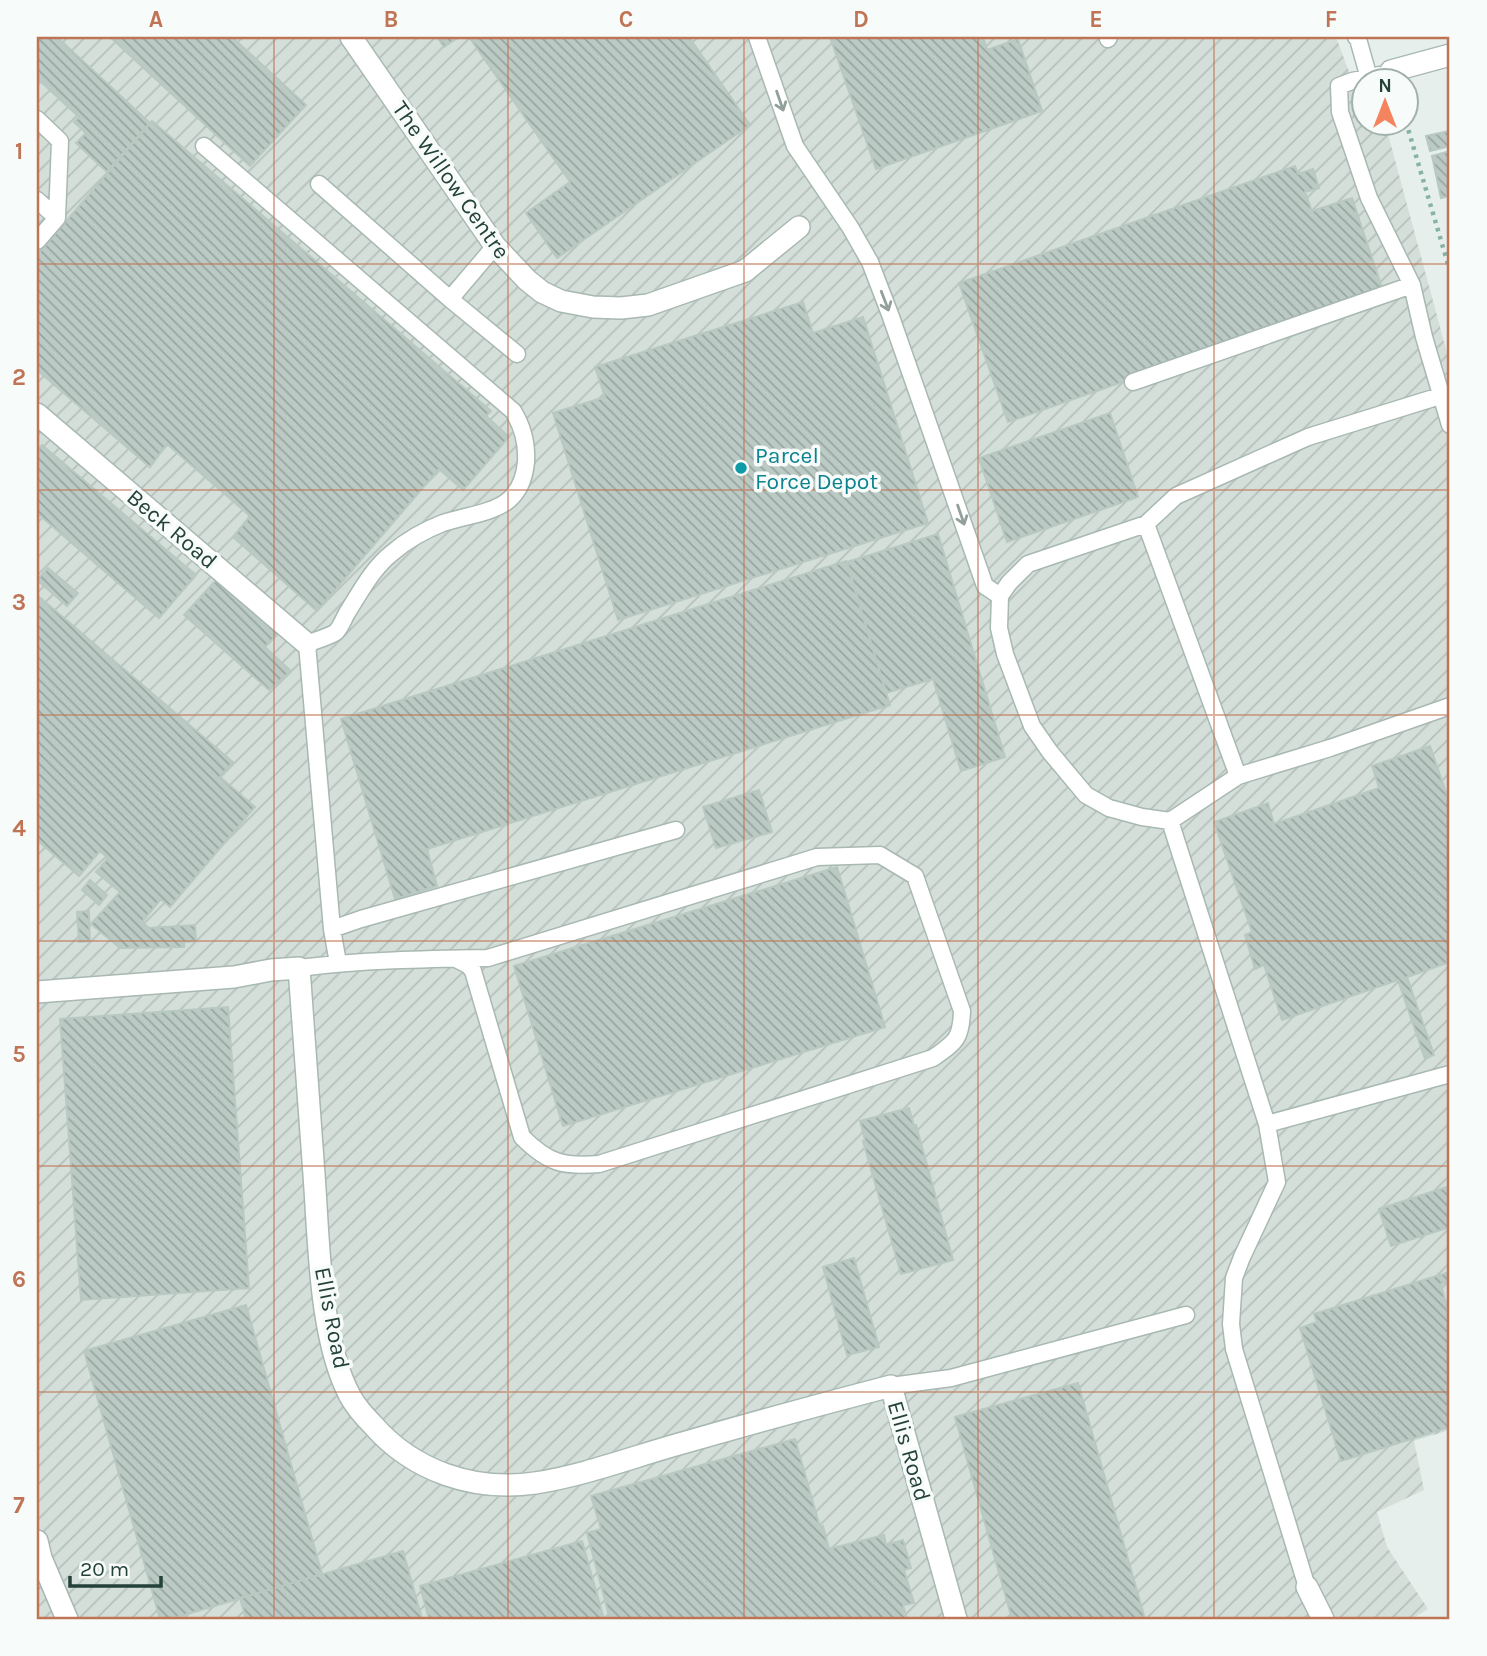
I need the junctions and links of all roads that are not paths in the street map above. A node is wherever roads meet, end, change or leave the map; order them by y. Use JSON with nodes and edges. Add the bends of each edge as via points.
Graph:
{"nodes":[{"id":1,"x":352,"y":37,"type":"edge"},
{"id":2,"x":757,"y":37,"type":"edge"},
{"id":3,"x":1356,"y":37,"type":"edge"},
{"id":4,"x":1450,"y":54,"type":"edge"},
{"id":5,"x":1366,"y":66,"type":"edge"},
{"id":6,"x":1408,"y":66,"type":"edge"},
{"id":7,"x":1350,"y":82,"type":"edge"},
{"id":8,"x":37,"y":119,"type":"edge"},
{"id":9,"x":204,"y":146,"type":"dead end"},
{"id":10,"x":319,"y":184,"type":"dead end"},
{"id":11,"x":37,"y":200,"type":"edge"},
{"id":12,"x":57,"y":218,"type":"junction"},
{"id":13,"x":799,"y":227,"type":"dead end"},
{"id":14,"x":37,"y":241,"type":"edge"},
{"id":15,"x":495,"y":246,"type":"junction"},
{"id":16,"x":1412,"y":285,"type":"junction"},
{"id":17,"x":450,"y":299,"type":"junction"},
{"id":18,"x":517,"y":354,"type":"dead end"},
{"id":19,"x":1133,"y":382,"type":"dead end"},
{"id":20,"x":1440,"y":396,"type":"junction"},
{"id":21,"x":37,"y":414,"type":"edge"},
{"id":22,"x":1450,"y":425,"type":"edge"},
{"id":23,"x":1146,"y":524,"type":"junction"},
{"id":24,"x":1000,"y":596,"type":"junction"},
{"id":25,"x":307,"y":644,"type":"junction"},
{"id":26,"x":1450,"y":706,"type":"edge"},
{"id":27,"x":1238,"y":776,"type":"junction"},
{"id":28,"x":1170,"y":821,"type":"junction"},
{"id":29,"x":676,"y":830,"type":"dead end"},
{"id":30,"x":332,"y":929,"type":"junction"},
{"id":31,"x":456,"y":959,"type":"junction"},
{"id":32,"x":338,"y":963,"type":"junction"},
{"id":33,"x":299,"y":968,"type":"junction"},
{"id":34,"x":37,"y":992,"type":"edge"},
{"id":35,"x":1450,"y":1074,"type":"edge"},
{"id":36,"x":1267,"y":1124,"type":"junction"},
{"id":37,"x":1186,"y":1315,"type":"dead end"},
{"id":38,"x":891,"y":1386,"type":"junction"},
{"id":39,"x":37,"y":1541,"type":"edge"},
{"id":40,"x":1307,"y":1587,"type":"joint"},
{"id":41,"x":67,"y":1619,"type":"edge"},
{"id":42,"x":956,"y":1619,"type":"edge"},
{"id":43,"x":1323,"y":1619,"type":"edge"}],
"edges":[{"from":1,"to":15,"type":"street","name":"The Willow Centre"},
{"from":2,"to":24,"type":"lane","one_way":true,"via":[[795,146],[870,262],[985,586]]},
{"from":3,"to":5,"type":"lane"},
{"from":4,"to":6,"type":"street"},
{"from":7,"to":16,"type":"lane","via":[[1339,86],[1340,112],[1368,198]]},
{"from":8,"to":12,"type":"lane","via":[[60,141]]},
{"from":9,"to":25,"type":"lane","via":[[513,411],[525,438],[522,482],[514,496],[491,511],[413,537],[392,552],[374,570],[336,632]]},
{"from":10,"to":17,"type":"lane"},
{"from":11,"to":12,"type":"lane"},
{"from":12,"to":14,"type":"lane"},
{"from":13,"to":15,"type":"street","name":"The Willow Centre","via":[[745,271],[648,305],[621,308],[561,301],[542,292]]},
{"from":15,"to":17,"type":"lane"},
{"from":16,"to":19,"type":"lane"},
{"from":16,"to":20,"type":"lane"},
{"from":17,"to":18,"type":"lane"},
{"from":20,"to":22,"type":"lane"},
{"from":20,"to":23,"type":"lane","via":[[1307,437],[1176,496]]},
{"from":21,"to":25,"type":"street","name":"Beck Road"},
{"from":23,"to":24,"type":"lane","via":[[1028,564]]},
{"from":23,"to":27,"type":"lane"},
{"from":24,"to":28,"type":"lane","via":[[999,628],[1005,654],[1032,726],[1050,752],[1086,795],[1109,808]]},
{"from":25,"to":30,"type":"lane"},
{"from":26,"to":27,"type":"lane"},
{"from":27,"to":28,"type":"lane"},
{"from":28,"to":36,"type":"lane"},
{"from":29,"to":30,"type":"lane"},
{"from":30,"to":32,"type":"lane"},
{"from":31,"to":31,"type":"lane","via":[[488,958],[817,857],[880,855],[915,876],[962,1011],[961,1029],[952,1046],[933,1058],[599,1164],[575,1166],[537,1152],[522,1137],[473,971]]},
{"from":31,"to":32,"type":"lane"},
{"from":32,"to":33,"type":"lane"},
{"from":33,"to":34,"type":"street"},
{"from":33,"to":38,"type":"street","name":"Ellis Road","via":[[323,1292],[333,1350],[359,1410],[421,1465],[472,1482],[502,1486],[534,1483]]},
{"from":35,"to":36,"type":"lane"},
{"from":36,"to":40,"type":"lane","via":[[1276,1181],[1234,1278],[1231,1324],[1234,1349]]},
{"from":37,"to":38,"type":"lane","via":[[951,1378]]},
{"from":38,"to":42,"type":"street","name":"Ellis Road"},
{"from":39,"to":41,"type":"street"},
{"from":40,"to":43,"type":"street"}]}
